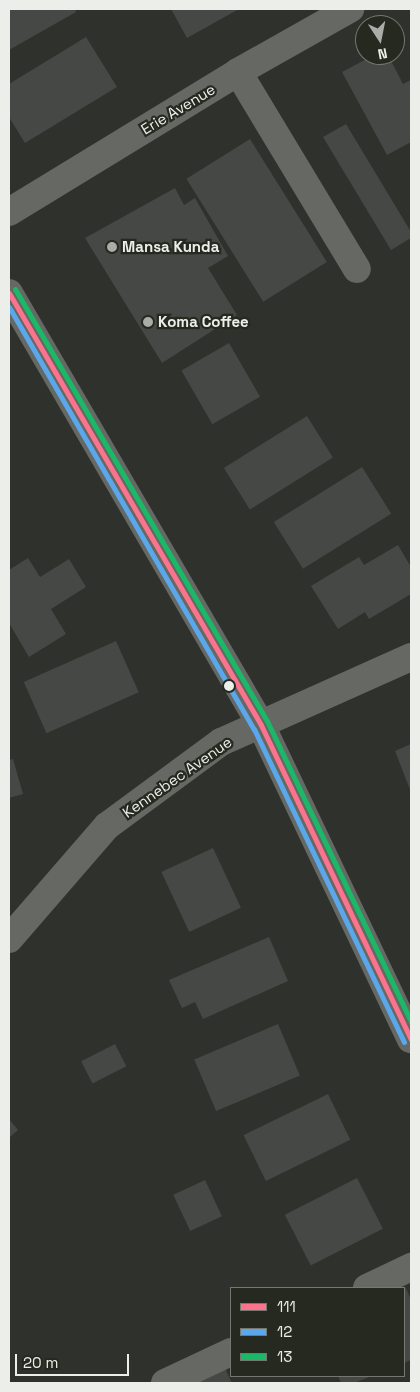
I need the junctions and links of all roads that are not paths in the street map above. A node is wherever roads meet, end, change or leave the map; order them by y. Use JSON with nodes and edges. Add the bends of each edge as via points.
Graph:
{"nodes":[{"id":1,"x":350,"y":9,"type":"edge"},
{"id":2,"x":238,"y":72,"type":"junction"},
{"id":3,"x":9,"y":212,"type":"edge"},
{"id":4,"x":358,"y":269,"type":"dead end"},
{"id":5,"x":9,"y":292,"type":"edge"},
{"id":6,"x":411,"y":657,"type":"edge"},
{"id":7,"x":261,"y":725,"type":"junction"},
{"id":8,"x":9,"y":939,"type":"edge"},
{"id":9,"x":411,"y":1038,"type":"edge"},
{"id":10,"x":411,"y":1267,"type":"edge"},
{"id":11,"x":369,"y":1287,"type":"edge"},
{"id":12,"x":230,"y":1352,"type":"edge"},
{"id":13,"x":165,"y":1383,"type":"edge"}],
"edges":[{"from":1,"to":2,"type":"street","name":"Erie Avenue"},
{"from":2,"to":3,"type":"street","name":"Erie Avenue"},
{"from":2,"to":4,"type":"street"},
{"from":5,"to":7,"type":"street"},
{"from":6,"to":7,"type":"street","name":"Kennebec Avenue"},
{"from":7,"to":8,"type":"street","name":"Kennebec Avenue","via":[[221,742],[107,826]]},
{"from":7,"to":9,"type":"street"},
{"from":10,"to":11,"type":"street"},
{"from":12,"to":13,"type":"street"}]}
